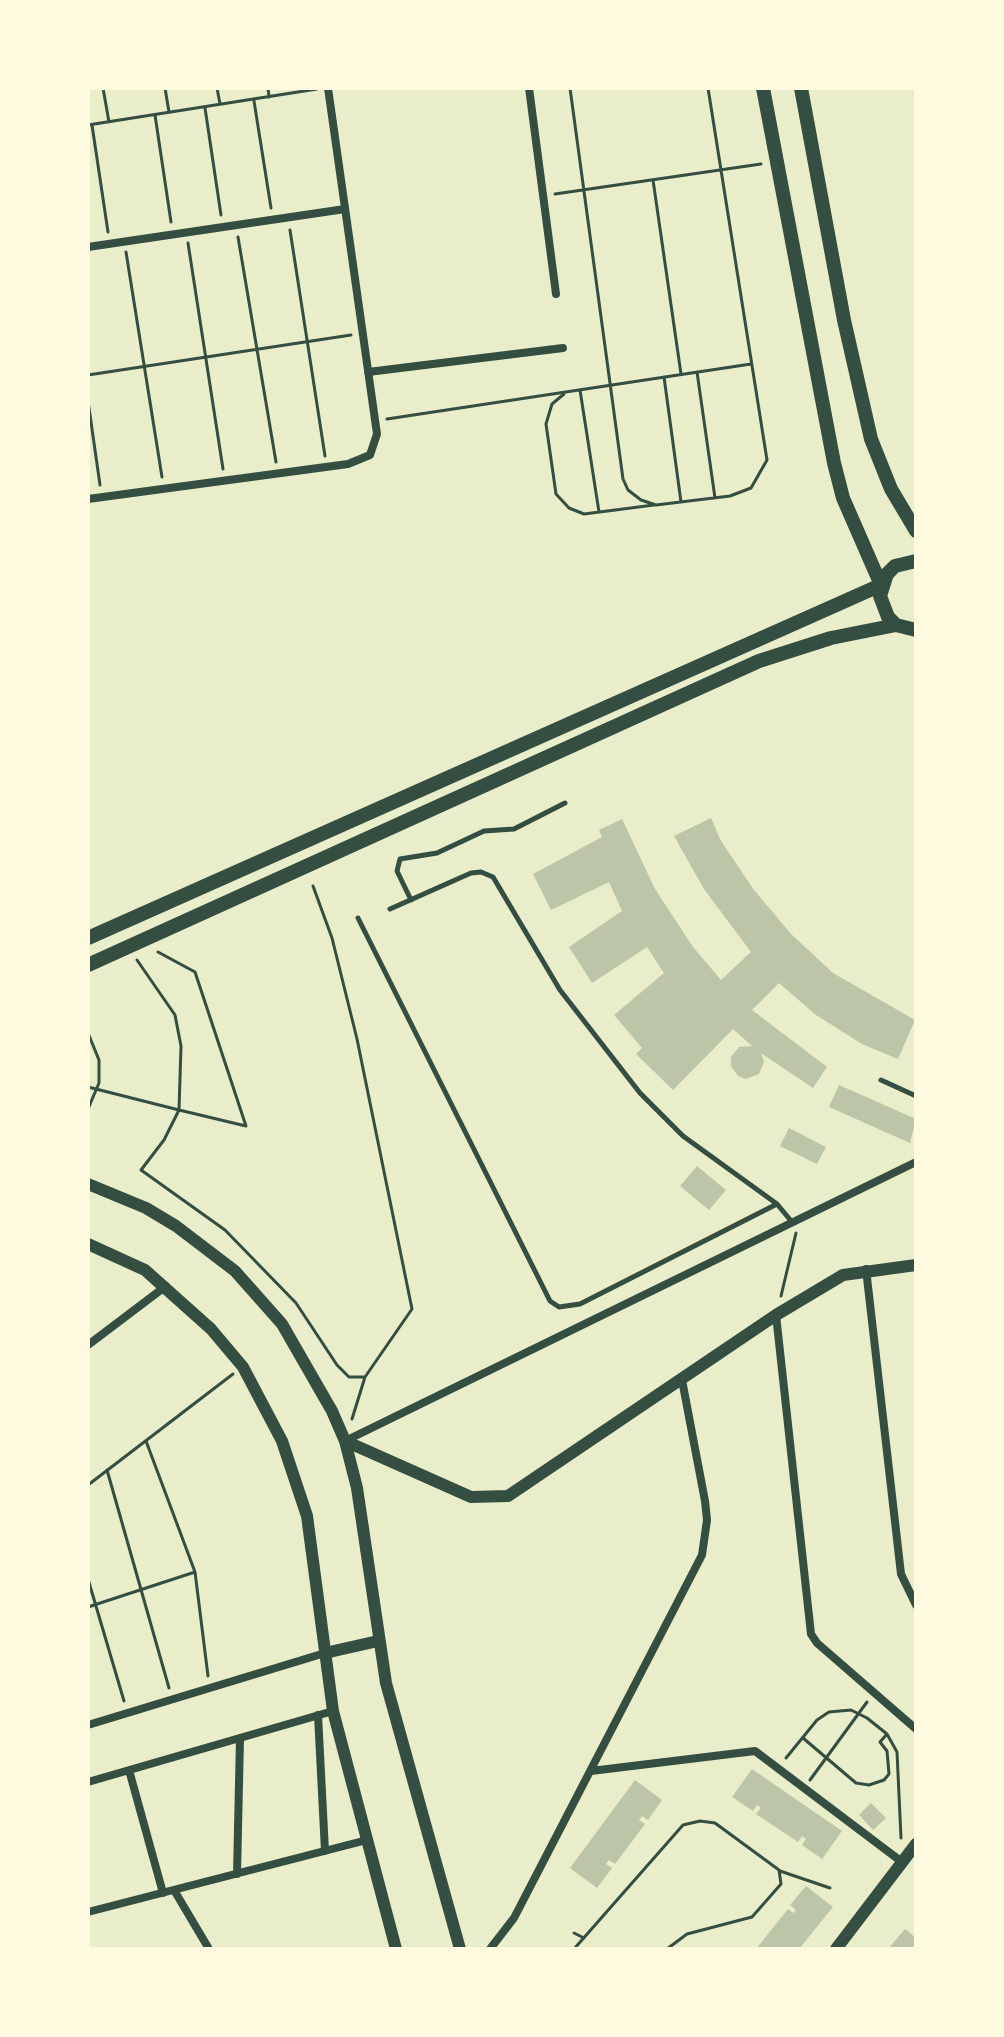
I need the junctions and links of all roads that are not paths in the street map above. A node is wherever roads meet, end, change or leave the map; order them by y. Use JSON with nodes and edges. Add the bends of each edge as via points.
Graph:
{"nodes":[{"id":1,"x":327,"y":88,"type":"edge"},
{"id":2,"x":529,"y":88,"type":"edge"},
{"id":3,"x":763,"y":88,"type":"edge"},
{"id":4,"x":801,"y":88,"type":"edge"},
{"id":5,"x":345,"y":209,"type":"junction"},
{"id":6,"x":88,"y":247,"type":"edge"},
{"id":7,"x":556,"y":294,"type":"dead end"},
{"id":8,"x":563,"y":348,"type":"dead end"},
{"id":9,"x":368,"y":372,"type":"junction"},
{"id":10,"x":88,"y":499,"type":"edge"},
{"id":11,"x":916,"y":531,"type":"edge"},
{"id":12,"x":916,"y":561,"type":"edge"},
{"id":13,"x":881,"y":585,"type":"junction"},
{"id":14,"x":909,"y":631,"type":"edge"},
{"id":15,"x":531,"y":739,"type":"junction"},
{"id":16,"x":540,"y":760,"type":"junction"},
{"id":17,"x":565,"y":803,"type":"dead end"},
{"id":18,"x":411,"y":900,"type":"junction"},
{"id":19,"x":390,"y":909,"type":"dead end"},
{"id":20,"x":358,"y":918,"type":"dead end"},
{"id":21,"x":88,"y":938,"type":"edge"},
{"id":22,"x":88,"y":965,"type":"edge"},
{"id":23,"x":881,"y":1080,"type":"dead end"},
{"id":24,"x":916,"y":1096,"type":"edge"},
{"id":25,"x":916,"y":1162,"type":"edge"},
{"id":26,"x":88,"y":1184,"type":"edge"},
{"id":27,"x":777,"y":1204,"type":"junction"},
{"id":28,"x":796,"y":1221,"type":"junction"},
{"id":29,"x":88,"y":1244,"type":"edge"},
{"id":30,"x":916,"y":1265,"type":"edge"},
{"id":31,"x":866,"y":1269,"type":"junction"},
{"id":32,"x":166,"y":1286,"type":"junction"},
{"id":33,"x":776,"y":1315,"type":"junction"},
{"id":34,"x":88,"y":1345,"type":"edge"},
{"id":35,"x":682,"y":1380,"type":"junction"},
{"id":36,"x":345,"y":1441,"type":"junction"},
{"id":37,"x":916,"y":1605,"type":"edge"},
{"id":38,"x":378,"y":1641,"type":"junction"},
{"id":39,"x":325,"y":1653,"type":"junction"},
{"id":40,"x":333,"y":1711,"type":"junction"},
{"id":41,"x":318,"y":1715,"type":"junction"},
{"id":42,"x":88,"y":1725,"type":"edge"},
{"id":43,"x":916,"y":1729,"type":"edge"},
{"id":44,"x":240,"y":1738,"type":"junction"},
{"id":45,"x":129,"y":1770,"type":"junction"},
{"id":46,"x":591,"y":1771,"type":"junction"},
{"id":47,"x":88,"y":1782,"type":"edge"},
{"id":48,"x":367,"y":1840,"type":"junction"},
{"id":49,"x":916,"y":1844,"type":"edge"},
{"id":50,"x":325,"y":1851,"type":"junction"},
{"id":51,"x":902,"y":1862,"type":"junction"},
{"id":52,"x":237,"y":1874,"type":"junction"},
{"id":53,"x":174,"y":1890,"type":"junction"},
{"id":54,"x":163,"y":1893,"type":"junction"},
{"id":55,"x":88,"y":1912,"type":"edge"},
{"id":56,"x":209,"y":1949,"type":"edge"},
{"id":57,"x":396,"y":1949,"type":"edge"},
{"id":58,"x":460,"y":1949,"type":"edge"},
{"id":59,"x":490,"y":1949,"type":"edge"},
{"id":60,"x":836,"y":1949,"type":"edge"}],
"edges":[{"from":1,"to":5,"type":"street"},
{"from":2,"to":7,"type":"street"},
{"from":3,"to":13,"type":"main road","via":[[837,474]]},
{"from":4,"to":11,"type":"main road","via":[[868,427],[891,489]]},
{"from":5,"to":6,"type":"street"},
{"from":5,"to":9,"type":"street"},
{"from":8,"to":9,"type":"street"},
{"from":9,"to":10,"type":"street","via":[[376,445],[361,461]]},
{"from":12,"to":13,"type":"main road","via":[[895,566]]},
{"from":13,"to":14,"type":"main road","via":[[882,607]]},
{"from":13,"to":15,"type":"main road"},
{"from":14,"to":16,"type":"main road","via":[[831,638],[759,661]]},
{"from":15,"to":16,"type":"main road"},
{"from":15,"to":21,"type":"main road"},
{"from":16,"to":22,"type":"main road"},
{"from":17,"to":18,"type":"lane","via":[[514,829],[484,831],[437,853],[400,859],[397,871]]},
{"from":18,"to":19,"type":"lane"},
{"from":18,"to":27,"type":"lane","via":[[471,873],[493,877],[554,982],[640,1093],[683,1136]]},
{"from":20,"to":27,"type":"lane","via":[[550,1301],[559,1307],[580,1304]]},
{"from":23,"to":24,"type":"lane"},
{"from":25,"to":28,"type":"street"},
{"from":26,"to":36,"type":"street","via":[[166,1220],[235,1271],[289,1334]]},
{"from":27,"to":28,"type":"lane"},
{"from":28,"to":36,"type":"street"},
{"from":29,"to":32,"type":"street","via":[[119,1256]]},
{"from":30,"to":31,"type":"street"},
{"from":31,"to":33,"type":"street","via":[[843,1275]]},
{"from":31,"to":37,"type":"street","via":[[901,1574]]},
{"from":32,"to":34,"type":"street"},
{"from":32,"to":39,"type":"street","via":[[243,1367],[277,1431],[307,1516]]},
{"from":33,"to":35,"type":"street"},
{"from":33,"to":43,"type":"street","via":[[813,1640]]},
{"from":35,"to":36,"type":"street","via":[[522,1490],[494,1499],[471,1497]]},
{"from":35,"to":46,"type":"street","via":[[705,1501],[702,1555]]},
{"from":36,"to":38,"type":"street","via":[[357,1488]]},
{"from":38,"to":39,"type":"street"},
{"from":38,"to":58,"type":"street"},
{"from":39,"to":40,"type":"street"},
{"from":39,"to":42,"type":"street"},
{"from":40,"to":41,"type":"street"},
{"from":40,"to":48,"type":"street"},
{"from":41,"to":44,"type":"street"},
{"from":41,"to":50,"type":"street"},
{"from":44,"to":45,"type":"street"},
{"from":44,"to":52,"type":"street"},
{"from":45,"to":47,"type":"street"},
{"from":45,"to":54,"type":"street"},
{"from":46,"to":51,"type":"street","via":[[748,1751],[761,1754]]},
{"from":46,"to":59,"type":"street","via":[[514,1918]]},
{"from":48,"to":50,"type":"street"},
{"from":48,"to":57,"type":"street"},
{"from":49,"to":51,"type":"street"},
{"from":50,"to":52,"type":"street"},
{"from":51,"to":60,"type":"street"},
{"from":52,"to":53,"type":"street"},
{"from":53,"to":54,"type":"street"},
{"from":53,"to":56,"type":"street"},
{"from":54,"to":55,"type":"street"}]}
